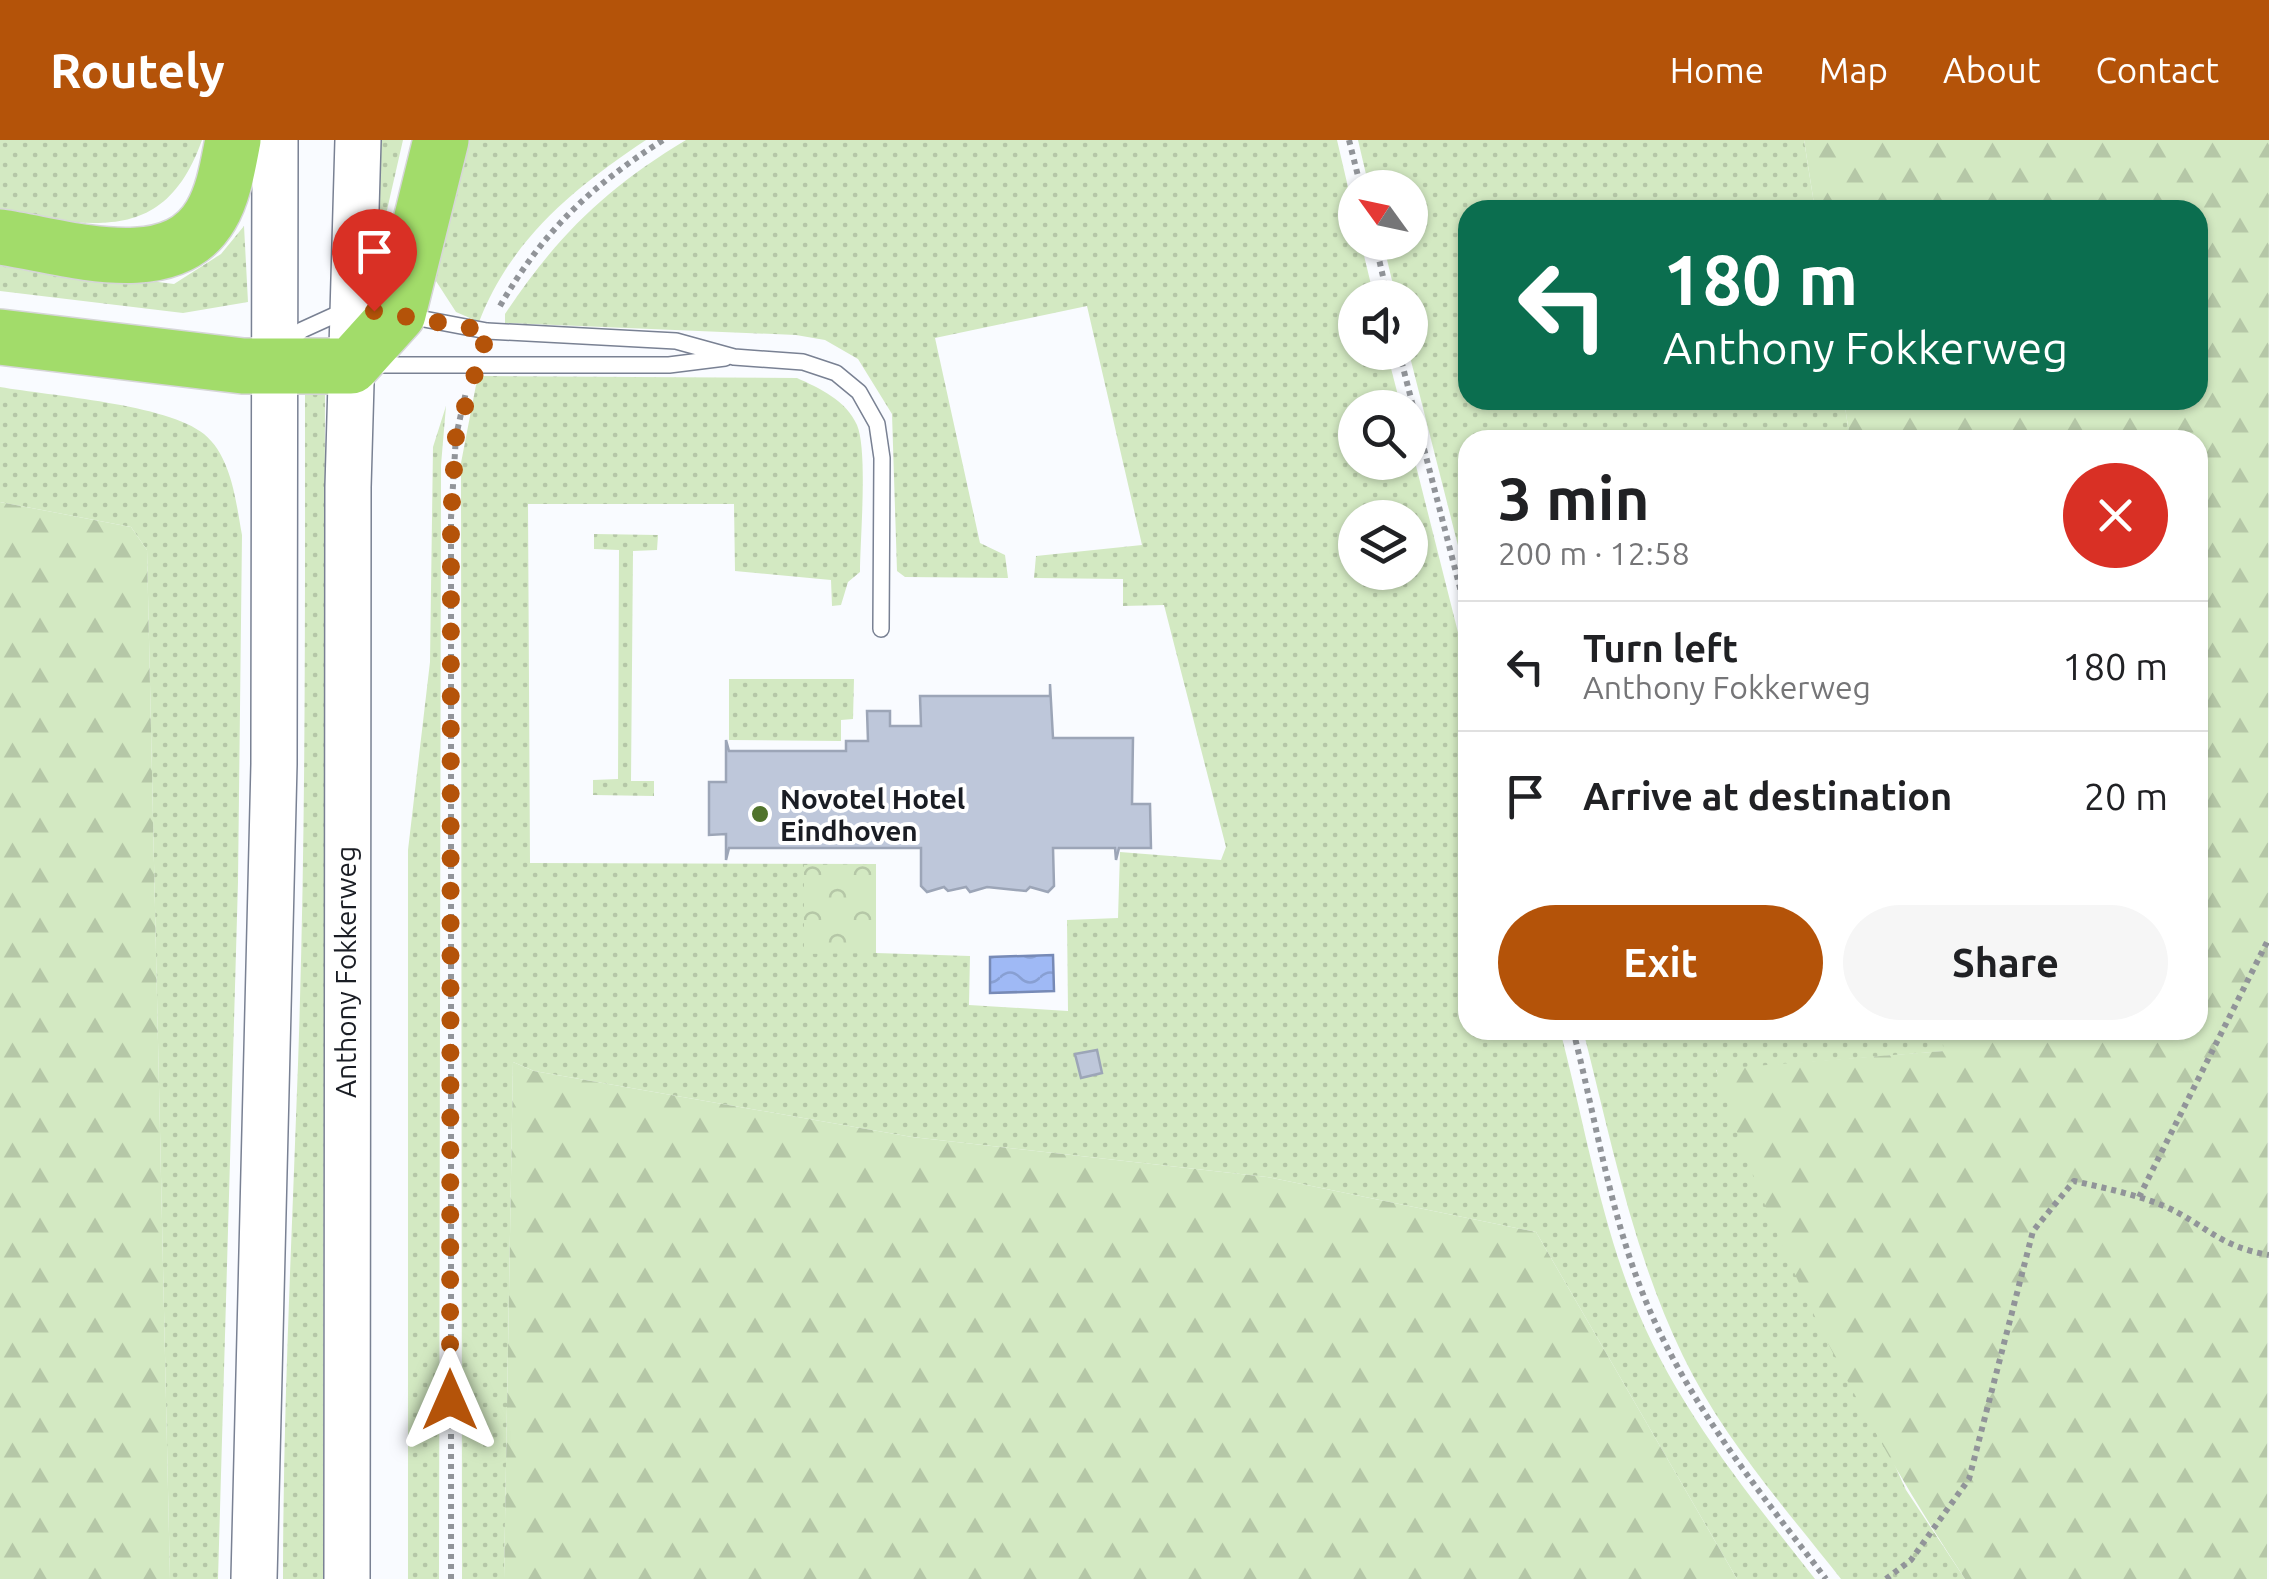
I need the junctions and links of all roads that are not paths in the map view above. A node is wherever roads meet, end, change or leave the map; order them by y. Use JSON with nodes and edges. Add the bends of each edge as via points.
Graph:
{"nodes":[{"id":1,"x":233,"y":140,"type":"edge"},
{"id":2,"x":275,"y":140,"type":"edge"},
{"id":3,"x":358,"y":140,"type":"edge"},
{"id":4,"x":441,"y":140,"type":"edge"},
{"id":5,"x":0,"y":237,"type":"edge"},
{"id":6,"x":374,"y":311,"type":"junction"},
{"id":7,"x":0,"y":336,"type":"edge"},
{"id":8,"x":734,"y":357,"type":"junction"},
{"id":9,"x":274,"y":366,"type":"junction"},
{"id":10,"x":351,"y":366,"type":"junction"},
{"id":11,"x":880,"y":629,"type":"dead end"},
{"id":12,"x":254,"y":1579,"type":"edge"},
{"id":13,"x":347,"y":1579,"type":"edge"}],
"edges":[{"from":1,"to":5,"type":"highway","via":[[212,214],[195,237],[172,251],[121,254]]},
{"from":2,"to":9,"type":"main road"},
{"from":3,"to":6,"type":"main road"},
{"from":4,"to":6,"type":"highway"},
{"from":6,"to":8,"type":"lane","via":[[488,331],[676,341]]},
{"from":6,"to":9,"type":"lane","via":[[302,330]]},
{"from":6,"to":10,"type":"highway"},
{"from":7,"to":9,"type":"highway"},
{"from":8,"to":10,"type":"lane","via":[[670,365]]},
{"from":8,"to":11,"type":"lane","via":[[803,362],[836,373],[859,392],[877,424]]},
{"from":9,"to":10,"type":"highway"},
{"from":9,"to":12,"type":"main road","via":[[274,764]]},
{"from":10,"to":13,"type":"main road","name":"Anthony Fokkerweg"}]}
